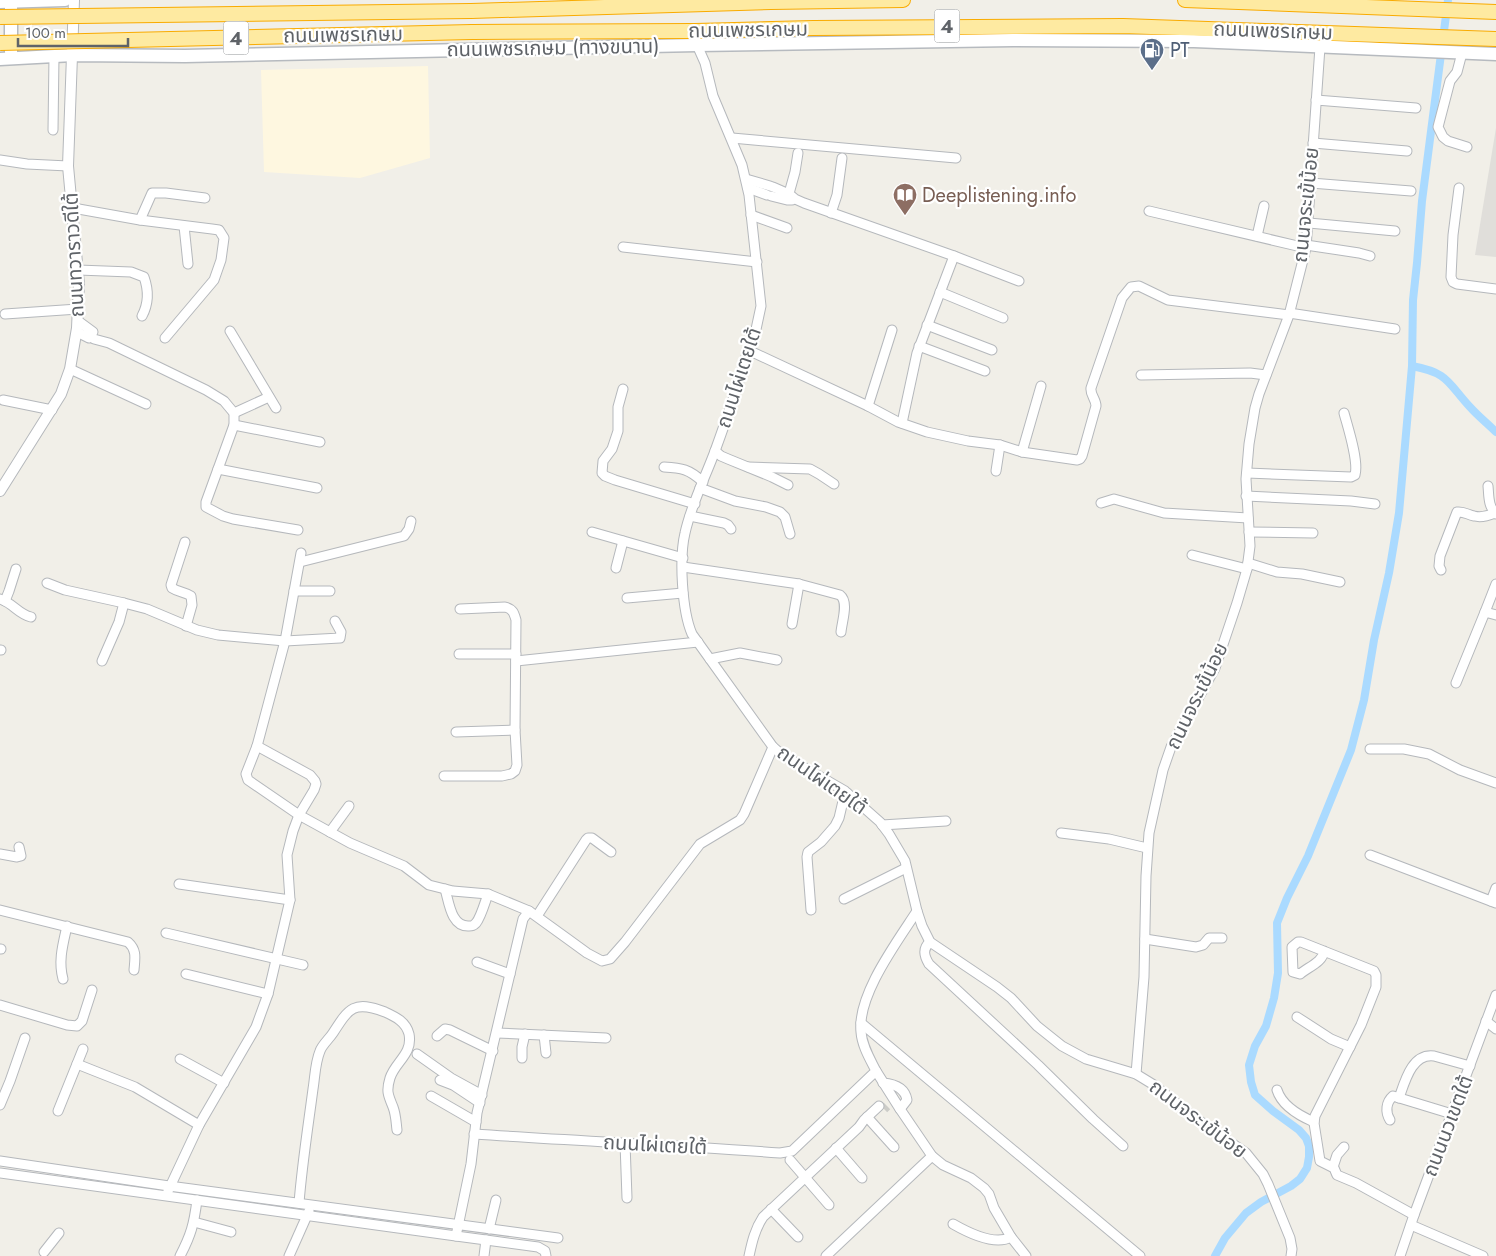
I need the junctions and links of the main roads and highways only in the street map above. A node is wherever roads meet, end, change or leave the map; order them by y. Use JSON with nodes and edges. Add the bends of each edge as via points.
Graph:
{"nodes":[{"id":1,"x":66,"y":0,"type":"edge"},
{"id":2,"x":903,"y":0,"type":"edge"},
{"id":3,"x":1185,"y":0,"type":"edge"},
{"id":4,"x":5,"y":2,"type":"edge"},
{"id":5,"x":1496,"y":12,"type":"edge"},
{"id":6,"x":0,"y":17,"type":"edge"},
{"id":7,"x":1496,"y":39,"type":"edge"},
{"id":8,"x":0,"y":43,"type":"edge"},
{"id":9,"x":1421,"y":44,"type":"junction"},
{"id":10,"x":1496,"y":54,"type":"edge"},
{"id":11,"x":5,"y":58,"type":"edge"}],
"edges":[{"from":1,"to":4,"type":"main road"},
{"from":2,"to":6,"type":"highway","name":"ถนนเพชรเกษม","number":"4","bridge":true,"via":[[471,11]]},
{"from":3,"to":5,"type":"highway","name":"ถนนเพชรเกษม"},
{"from":4,"to":11,"type":"main road"},
{"from":7,"to":9,"type":"highway","name":"ถนนเพชรเกษม","number":"4","via":[[1458,38]]},
{"from":8,"to":9,"type":"highway","name":"ถนนเพชรเกษม","number":"4","bridge":true,"via":[[472,32],[1123,26]]},
{"from":9,"to":10,"type":"main road","name":"ถนนเพชรเกษม (ทางขนาน)","number":"4","via":[[1459,52]]},
{"from":9,"to":11,"type":"main road","name":"ถนนเพชรเกษม (ทางขนาน)","number":"4","via":[[1320,48],[1186,41],[1048,40]]}]}
